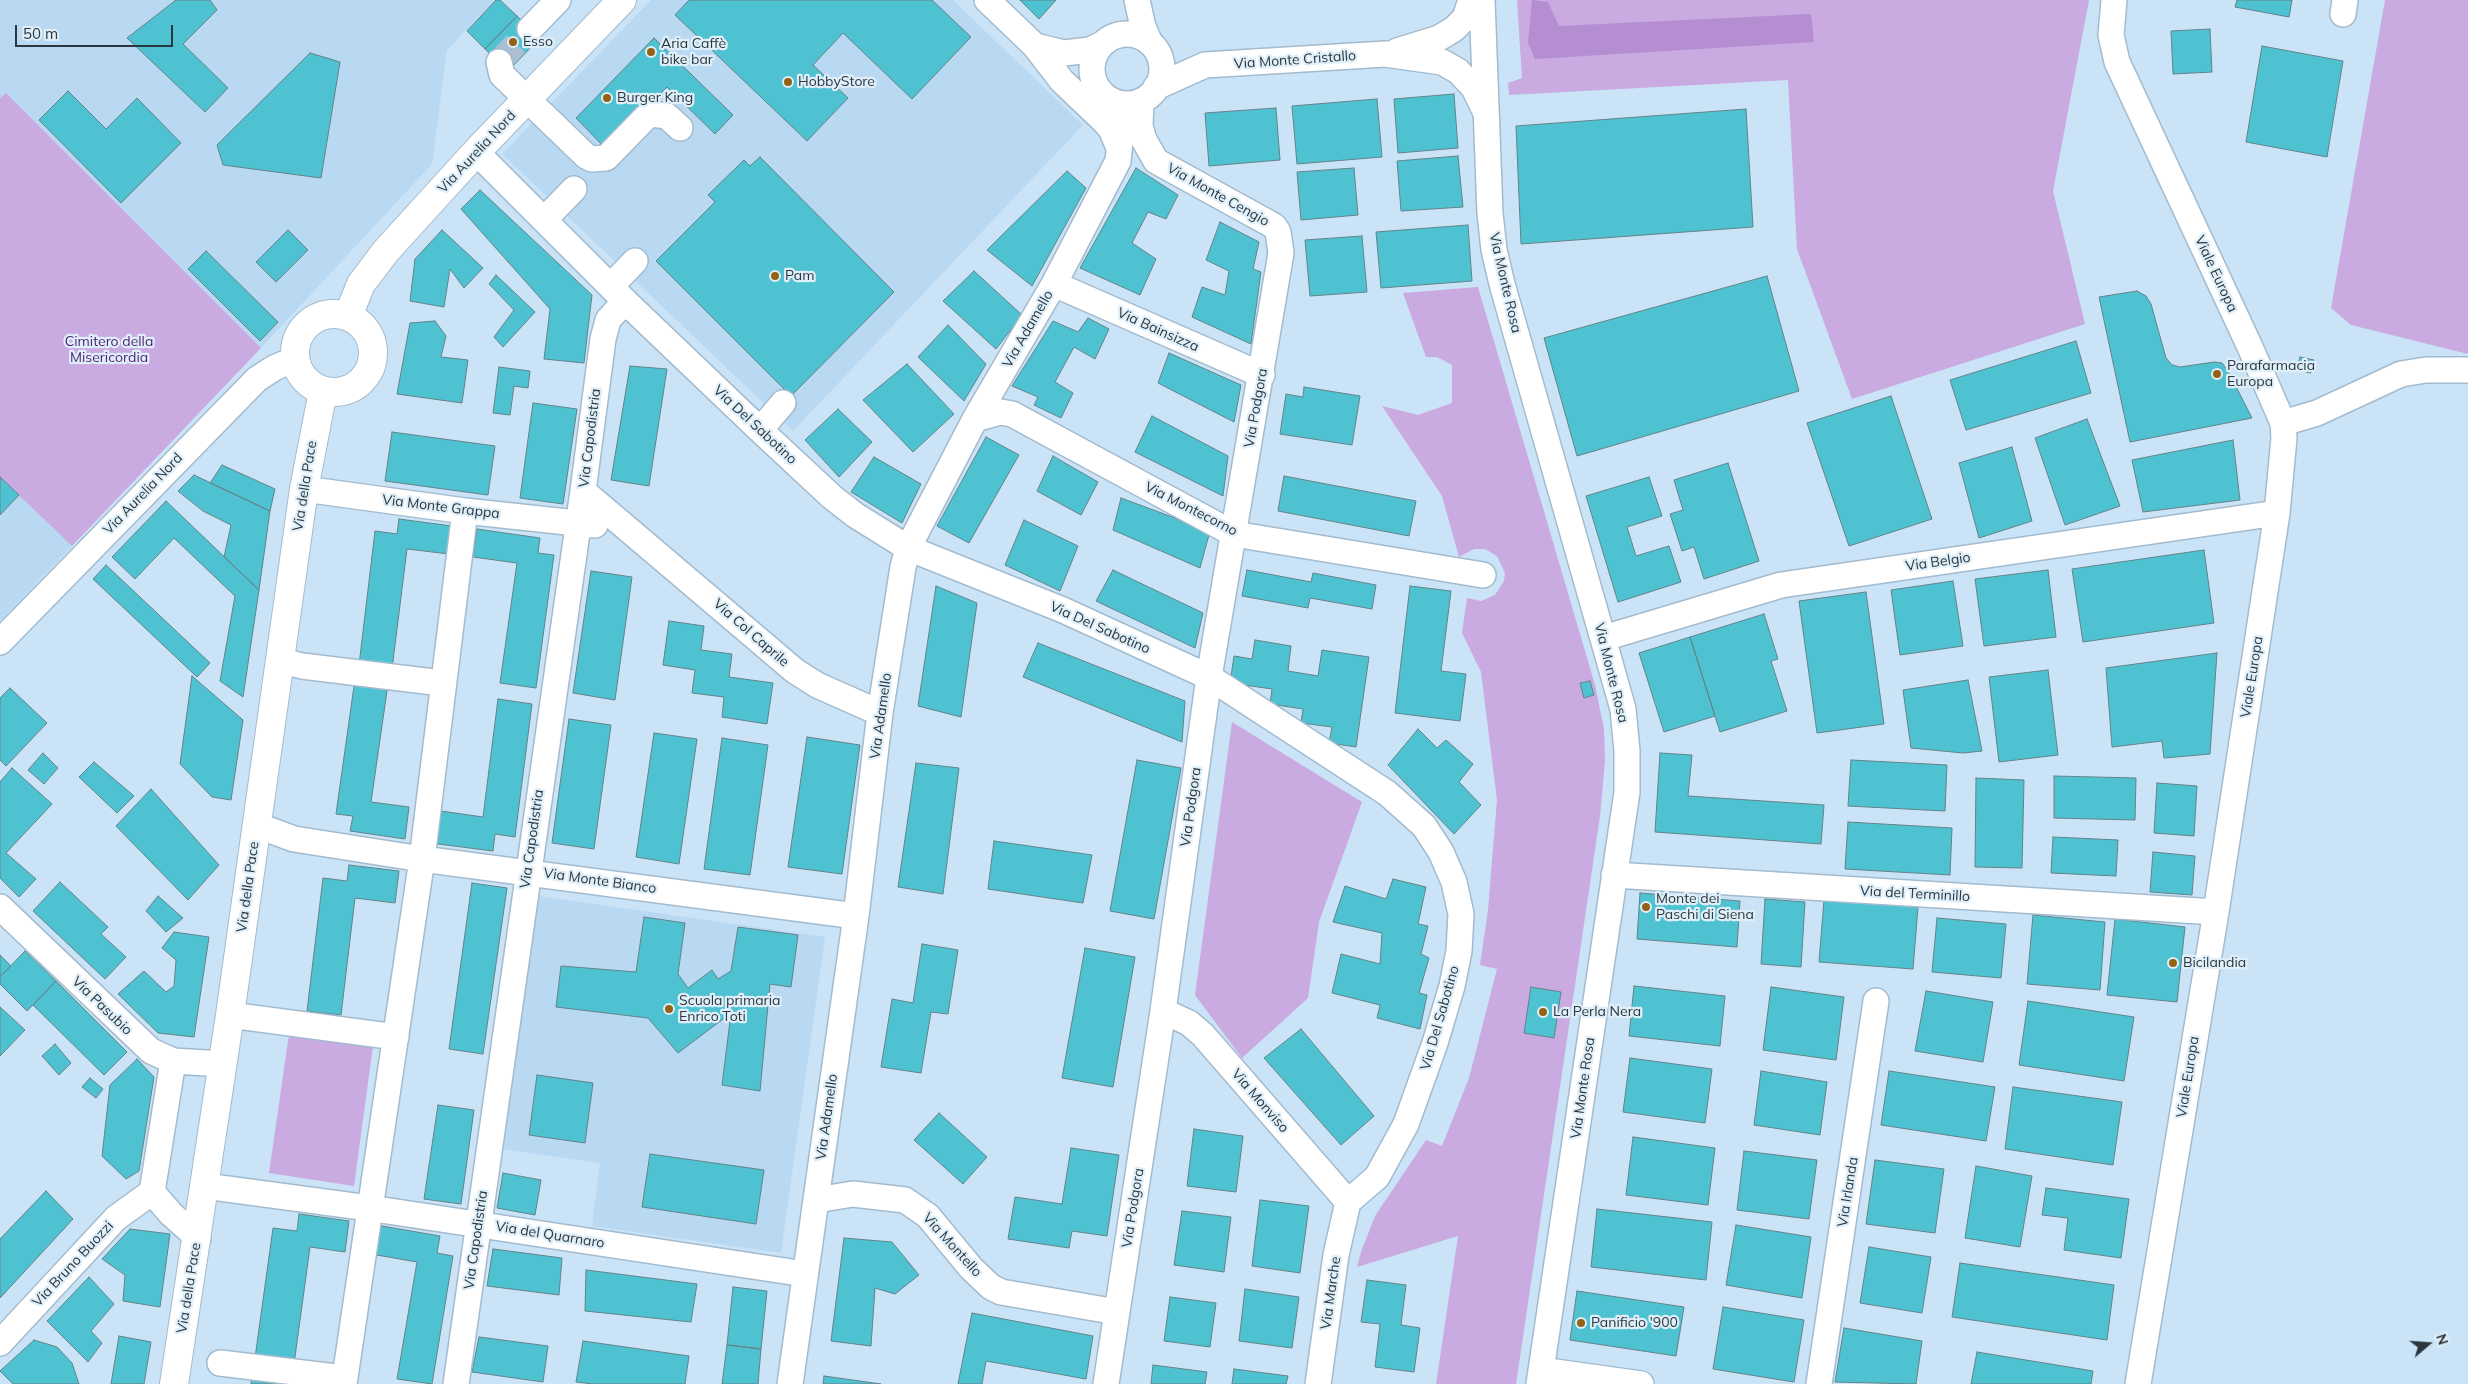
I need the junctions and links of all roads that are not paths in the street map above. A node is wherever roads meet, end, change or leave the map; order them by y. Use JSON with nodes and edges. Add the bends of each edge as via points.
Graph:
{"nodes":[{"id":1,"x":558,"y":0,"type":"edge"},
{"id":2,"x":622,"y":0,"type":"edge"},
{"id":3,"x":987,"y":0,"type":"edge"},
{"id":4,"x":1124,"y":0,"type":"edge"},
{"id":5,"x":1137,"y":0,"type":"edge"},
{"id":6,"x":1471,"y":0,"type":"edge"},
{"id":7,"x":1482,"y":0,"type":"edge"},
{"id":8,"x":2114,"y":0,"type":"edge"},
{"id":9,"x":530,"y":29,"type":"tunnel mouth"},
{"id":10,"x":1106,"y":41,"type":"junction"},
{"id":11,"x":1035,"y":46,"type":"junction"},
{"id":12,"x":1153,"y":47,"type":"junction"},
{"id":13,"x":1385,"y":54,"type":"junction"},
{"id":14,"x":499,"y":62,"type":"dead end"},
{"id":15,"x":1205,"y":65,"type":"junction"},
{"id":16,"x":1094,"y":78,"type":"junction"},
{"id":17,"x":1149,"y":94,"type":"junction"},
{"id":18,"x":526,"y":100,"type":"junction"},
{"id":19,"x":1111,"y":100,"type":"junction"},
{"id":20,"x":1488,"y":115,"type":"junction"},
{"id":21,"x":680,"y":128,"type":"dead end"},
{"id":22,"x":476,"y":152,"type":"junction"},
{"id":23,"x":1119,"y":154,"type":"junction"},
{"id":24,"x":1156,"y":161,"type":"junction"},
{"id":25,"x":574,"y":189,"type":"dead end"},
{"id":26,"x":544,"y":220,"type":"junction"},
{"id":27,"x":1278,"y":232,"type":"joint"},
{"id":28,"x":635,"y":261,"type":"dead end"},
{"id":29,"x":1054,"y":284,"type":"junction"},
{"id":30,"x":611,"y":286,"type":"junction"},
{"id":31,"x":628,"y":304,"type":"junction"},
{"id":32,"x":348,"y":316,"type":"junction"},
{"id":33,"x":295,"y":359,"type":"junction"},
{"id":34,"x":2468,"y":370,"type":"edge"},
{"id":35,"x":1262,"y":375,"type":"junction"},
{"id":36,"x":323,"y":391,"type":"junction"},
{"id":37,"x":784,"y":403,"type":"dead end"},
{"id":38,"x":975,"y":419,"type":"junction"},
{"id":39,"x":2283,"y":423,"type":"junction"},
{"id":40,"x":760,"y":430,"type":"junction"},
{"id":41,"x":304,"y":489,"type":"junction"},
{"id":42,"x":583,"y":491,"type":"junction"},
{"id":43,"x":465,"y":511,"type":"junction"},
{"id":44,"x":2277,"y":513,"type":"junction"},
{"id":45,"x":578,"y":523,"type":"junction"},
{"id":46,"x":634,"y":533,"type":"junction"},
{"id":47,"x":1234,"y":534,"type":"junction"},
{"id":48,"x":908,"y":548,"type":"junction"},
{"id":49,"x":1484,"y":575,"type":"dead end"},
{"id":50,"x":1604,"y":638,"type":"junction"},
{"id":51,"x":0,"y":642,"type":"edge"},
{"id":52,"x":279,"y":660,"type":"junction"},
{"id":53,"x":1209,"y":676,"type":"junction"},
{"id":54,"x":442,"y":683,"type":"junction"},
{"id":55,"x":880,"y":714,"type":"junction"},
{"id":56,"x":256,"y":826,"type":"junction"},
{"id":57,"x":422,"y":859,"type":"junction"},
{"id":58,"x":527,"y":871,"type":"junction"},
{"id":59,"x":1614,"y":875,"type":"junction"},
{"id":60,"x":0,"y":907,"type":"edge"},
{"id":61,"x":2216,"y":912,"type":"junction"},
{"id":62,"x":856,"y":916,"type":"junction"},
{"id":63,"x":1876,"y":1001,"type":"dead end"},
{"id":64,"x":1162,"y":1010,"type":"junction"},
{"id":65,"x":230,"y":1015,"type":"junction"},
{"id":66,"x":396,"y":1037,"type":"junction"},
{"id":67,"x":173,"y":1061,"type":"junction"},
{"id":68,"x":223,"y":1064,"type":"junction"},
{"id":69,"x":205,"y":1186,"type":"junction"},
{"id":70,"x":152,"y":1192,"type":"junction"},
{"id":71,"x":816,"y":1200,"type":"junction"},
{"id":72,"x":1348,"y":1202,"type":"junction"},
{"id":73,"x":369,"y":1208,"type":"junction"},
{"id":74,"x":478,"y":1224,"type":"junction"},
{"id":75,"x":198,"y":1238,"type":"junction"},
{"id":76,"x":805,"y":1274,"type":"junction"},
{"id":77,"x":1117,"y":1312,"type":"junction"},
{"id":78,"x":0,"y":1343,"type":"edge"},
{"id":79,"x":220,"y":1363,"type":"dead end"},
{"id":80,"x":1540,"y":1377,"type":"edge"},
{"id":81,"x":344,"y":1381,"type":"edge"},
{"id":82,"x":174,"y":1384,"type":"edge"},
{"id":83,"x":456,"y":1384,"type":"edge"},
{"id":84,"x":790,"y":1384,"type":"edge"},
{"id":85,"x":1106,"y":1384,"type":"edge"},
{"id":86,"x":1318,"y":1384,"type":"edge"},
{"id":87,"x":1641,"y":1384,"type":"edge"},
{"id":88,"x":1819,"y":1384,"type":"edge"},
{"id":89,"x":2138,"y":1384,"type":"edge"}],
"edges":[{"from":1,"to":9,"type":"street"},
{"from":2,"to":18,"type":"main road","name":"Via Aurelia Nord"},
{"from":3,"to":11,"type":"street"},
{"from":4,"to":10,"type":"street","via":[[1123,15]]},
{"from":5,"to":12,"type":"street","via":[[1143,27]]},
{"from":6,"to":13,"type":"street","via":[[1465,18],[1454,29],[1439,38]]},
{"from":7,"to":20,"type":"street","name":"Via Monte Rosa"},
{"from":8,"to":39,"type":"street","name":"Viale Europa","via":[[2111,35],[2117,62]]},
{"from":10,"to":11,"type":"street","via":[[1090,50],[1064,53]]},
{"from":10,"to":12,"type":"street","name":"Via Monte Cristallo","via":[[1131,34]]},
{"from":10,"to":16,"type":"street","via":[[1093,60]]},
{"from":11,"to":16,"type":"street"},
{"from":11,"to":23,"type":"street","via":[[1062,82],[1108,126]]},
{"from":12,"to":15,"type":"street","name":"Via Monte Cristallo"},
{"from":12,"to":17,"type":"street","via":[[1161,69]]},
{"from":13,"to":15,"type":"street","name":"Via Monte Cristallo"},
{"from":13,"to":20,"type":"street","via":[[1425,58],[1442,62],[1458,71],[1474,88]]},
{"from":14,"to":18,"type":"street","via":[[502,75]]},
{"from":15,"to":17,"type":"street","name":"Via Monte Cristallo"},
{"from":16,"to":19,"type":"street","via":[[1103,94]]},
{"from":17,"to":19,"type":"street","name":"Via Monte Cristallo","via":[[1126,104]]},
{"from":17,"to":24,"type":"street","name":"Via Monte Cengio","via":[[1140,126]]},
{"from":18,"to":21,"type":"street","via":[[592,159],[606,158],[651,114],[667,116]]},
{"from":18,"to":22,"type":"main road","name":"Via Aurelia Nord"},
{"from":19,"to":23,"type":"street","name":"Via Adamello","via":[[1119,116]]},
{"from":20,"to":50,"type":"street","name":"Via Monte Rosa","via":[[1494,250]]},
{"from":22,"to":26,"type":"street","name":"Via Del Sabotino"},
{"from":22,"to":32,"type":"main road","name":"Via Aurelia Nord","via":[[386,251],[361,284]]},
{"from":23,"to":24,"type":"street","name":"Via Monte Cengio","via":[[1140,154]]},
{"from":23,"to":29,"type":"street","name":"Via Adamello"},
{"from":24,"to":27,"type":"street","name":"Via Monte Cengio","via":[[1259,217]]},
{"from":25,"to":26,"type":"street"},
{"from":26,"to":30,"type":"street","name":"Via Del Sabotino"},
{"from":27,"to":35,"type":"street","name":"Via Podgora","via":[[1281,253]]},
{"from":28,"to":30,"type":"street"},
{"from":29,"to":35,"type":"street","name":"Via Bainsizza"},
{"from":29,"to":38,"type":"street","name":"Via Adamello"},
{"from":30,"to":31,"type":"street","name":"Via Del Sabotino"},
{"from":31,"to":40,"type":"street","name":"Via Del Sabotino"},
{"from":31,"to":42,"type":"street","name":"Via Capodistria","via":[[608,320],[603,339]]},
{"from":32,"to":33,"type":"main road","via":[[336,314],[314,319],[298,336]]},
{"from":32,"to":36,"type":"main road","via":[[367,331],[374,354],[372,366],[358,385],[335,393]]},
{"from":33,"to":36,"type":"main road","via":[[304,379]]},
{"from":33,"to":51,"type":"street","name":"Via Aurelia Nord","via":[[257,379]]},
{"from":34,"to":39,"type":"street","via":[[2426,370],[2401,374],[2317,413]]},
{"from":35,"to":47,"type":"street","name":"Via Podgora"},
{"from":36,"to":41,"type":"main road","name":"Via della Pace"},
{"from":37,"to":40,"type":"street"},
{"from":38,"to":47,"type":"street","name":"Via Montecorno","via":[[1001,412],[1012,414]]},
{"from":38,"to":48,"type":"street","name":"Via Adamello"},
{"from":39,"to":44,"type":"street","name":"Viale Europa","via":[[2284,457]]},
{"from":40,"to":48,"type":"street","name":"Via Del Sabotino","via":[[854,515]]},
{"from":41,"to":43,"type":"street","name":"Via Monte Grappa"},
{"from":41,"to":52,"type":"main road","name":"Via della Pace"},
{"from":42,"to":45,"type":"street","name":"Via Capodistria"},
{"from":42,"to":46,"type":"street","name":"Via Col Caprile"},
{"from":43,"to":45,"type":"street","name":"Via Monte Grappa"},
{"from":43,"to":54,"type":"street"},
{"from":44,"to":50,"type":"street","name":"Via Belgio","via":[[1781,585]]},
{"from":44,"to":61,"type":"street","name":"Viale Europa"},
{"from":45,"to":46,"type":"street","name":"Via Col Caprile"},
{"from":45,"to":58,"type":"street","name":"Via Capodistria"},
{"from":46,"to":55,"type":"street","name":"Via Col Caprile","via":[[795,672]]},
{"from":47,"to":49,"type":"street","name":"Via Montecorno"},
{"from":47,"to":53,"type":"street","name":"Via Podgora"},
{"from":48,"to":53,"type":"street","name":"Via Del Sabotino","via":[[1063,610]]},
{"from":48,"to":55,"type":"street","name":"Via Adamello","via":[[902,567]]},
{"from":50,"to":59,"type":"street","name":"Via Monte Rosa","via":[[1623,708],[1627,750],[1627,792]]},
{"from":52,"to":54,"type":"street","via":[[317,668]]},
{"from":52,"to":56,"type":"main road","name":"Via della Pace"},
{"from":53,"to":64,"type":"street","name":"Via Podgora"},
{"from":53,"to":72,"type":"street","name":"Via Del Sabotino","via":[[1387,793],[1424,826],[1441,852],[1454,882],[1461,914],[1460,951],[1435,1043],[1406,1124],[1381,1170]]},
{"from":54,"to":57,"type":"street"},
{"from":55,"to":62,"type":"street","name":"Via Adamello"},
{"from":56,"to":57,"type":"street","name":"Via Monte Bianco","via":[[294,839]]},
{"from":56,"to":65,"type":"main road","name":"Via della Pace"},
{"from":57,"to":58,"type":"street","name":"Via Monte Bianco"},
{"from":57,"to":66,"type":"street"},
{"from":58,"to":62,"type":"street","name":"Via Monte Bianco"},
{"from":58,"to":74,"type":"street","name":"Via Capodistria"},
{"from":59,"to":61,"type":"street","name":"Via del Terminillo"},
{"from":59,"to":80,"type":"street","name":"Via Monte Rosa"},
{"from":60,"to":67,"type":"street","name":"Via Pasubio","via":[[136,1039],[151,1051]]},
{"from":61,"to":89,"type":"street","name":"Viale Europa"},
{"from":62,"to":71,"type":"street","name":"Via Adamello"},
{"from":63,"to":88,"type":"street","name":"Via Irlanda"},
{"from":64,"to":72,"type":"street","name":"Via Monviso","via":[[1203,1035]]},
{"from":64,"to":77,"type":"street","name":"Via Podgora"},
{"from":65,"to":66,"type":"street"},
{"from":65,"to":68,"type":"main road","name":"Via della Pace"},
{"from":66,"to":73,"type":"street"},
{"from":67,"to":68,"type":"street","name":"Via Pasubio"},
{"from":67,"to":70,"type":"street"},
{"from":68,"to":69,"type":"main road","name":"Via della Pace"},
{"from":69,"to":73,"type":"street","name":"Via del Quarnaro"},
{"from":69,"to":75,"type":"main road","name":"Via della Pace"},
{"from":70,"to":75,"type":"street"},
{"from":70,"to":78,"type":"street","name":"Via Bruno Buozzi","via":[[116,1218]]},
{"from":71,"to":76,"type":"street","name":"Via Adamello"},
{"from":71,"to":77,"type":"street","name":"Via Montello","via":[[852,1194],[905,1200],[928,1216],[991,1287],[1001,1292]]},
{"from":72,"to":86,"type":"street","name":"Via Marche","via":[[1336,1255]]},
{"from":73,"to":74,"type":"street","name":"Via del Quarnaro"},
{"from":73,"to":81,"type":"street"},
{"from":74,"to":76,"type":"street","name":"Via del Quarnaro"},
{"from":74,"to":83,"type":"street","name":"Via Capodistria"},
{"from":75,"to":82,"type":"main road","name":"Via della Pace"},
{"from":76,"to":84,"type":"street","name":"Via Adamello"},
{"from":77,"to":85,"type":"street","name":"Via Podgora"},
{"from":79,"to":81,"type":"street"},
{"from":80,"to":87,"type":"street"}]}
